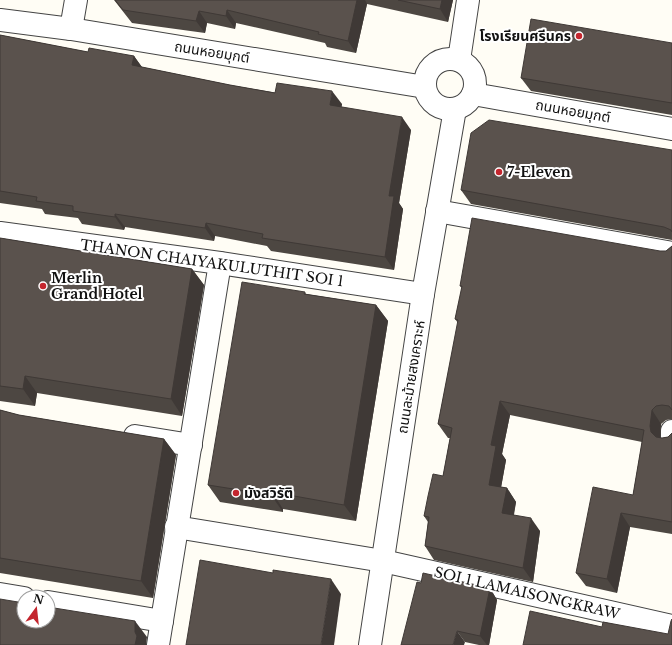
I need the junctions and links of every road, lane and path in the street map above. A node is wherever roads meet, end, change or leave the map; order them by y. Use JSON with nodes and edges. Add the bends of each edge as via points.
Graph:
{"nodes":[{"id":1,"x":76,"y":0,"type":"edge"},
{"id":2,"x":468,"y":0,"type":"edge"},
{"id":3,"x":0,"y":20,"type":"edge"},
{"id":4,"x":71,"y":29,"type":"junction"},
{"id":5,"x":458,"y":60,"type":"junction"},
{"id":6,"x":424,"y":87,"type":"junction"},
{"id":7,"x":473,"y":94,"type":"junction"},
{"id":8,"x":455,"y":109,"type":"junction"},
{"id":9,"x":672,"y":129,"type":"edge"},
{"id":10,"x":437,"y":211,"type":"junction"},
{"id":11,"x":0,"y":233,"type":"edge"},
{"id":12,"x":672,"y":253,"type":"edge"},
{"id":13,"x":220,"y":263,"type":"junction"},
{"id":14,"x":423,"y":294,"type":"junction"},
{"id":15,"x":672,"y":430,"type":"edge"},
{"id":16,"x":114,"y":432,"type":"edge"},
{"id":17,"x":672,"y":440,"type":"edge"},
{"id":18,"x":191,"y":445,"type":"junction"},
{"id":19,"x":176,"y":526,"type":"junction"},
{"id":20,"x":382,"y":561,"type":"junction"},
{"id":21,"x":0,"y":594,"type":"edge"},
{"id":22,"x":16,"y":597,"type":"edge"},
{"id":23,"x":56,"y":603,"type":"edge"},
{"id":24,"x":162,"y":621,"type":"junction"},
{"id":25,"x":672,"y":626,"type":"edge"},
{"id":26,"x":158,"y":645,"type":"edge"},
{"id":27,"x":370,"y":645,"type":"edge"}],
"edges":[{"from":1,"to":4,"type":"street"},
{"from":2,"to":5,"type":"street"},
{"from":3,"to":4,"type":"street","name":"ถนนหอยมุกต์"},
{"from":4,"to":6,"type":"street","name":"ถนนหอยมุกต์"},
{"from":5,"to":6,"type":"street","via":[[442,60],[434,64],[425,78]]},
{"from":5,"to":7,"type":"street","via":[[471,70],[475,86]]},
{"from":6,"to":8,"type":"street","via":[[432,102],[439,107]]},
{"from":7,"to":8,"type":"street","via":[[469,101]]},
{"from":7,"to":9,"type":"street","name":"ถนนหอยมุกต์"},
{"from":8,"to":10,"type":"street","name":"ถนนละม้ายสงเคราะห์"},
{"from":10,"to":12,"type":"street"},
{"from":10,"to":14,"type":"street","name":"ถนนละม้ายสงเคราะห์"},
{"from":11,"to":13,"type":"street","name":"THANON CHAIYAKULUTHIT SOI 1"},
{"from":13,"to":14,"type":"street","name":"THANON CHAIYAKULUTHIT SOI 1"},
{"from":13,"to":18,"type":"street"},
{"from":14,"to":20,"type":"street","name":"ถนนละม้ายสงเคราะห์"},
{"from":15,"to":17,"type":"street"},
{"from":16,"to":18,"type":"street"},
{"from":18,"to":19,"type":"street"},
{"from":19,"to":20,"type":"street","name":"SOI 1 LAMAISONGKRAW"},
{"from":19,"to":24,"type":"street"},
{"from":20,"to":25,"type":"street","name":"SOI 1 LAMAISONGKRAW"},
{"from":20,"to":27,"type":"street","name":"ถนนละม้ายสงเคราะห์"},
{"from":21,"to":22,"type":"street"},
{"from":23,"to":24,"type":"street"},
{"from":24,"to":26,"type":"street"}]}
